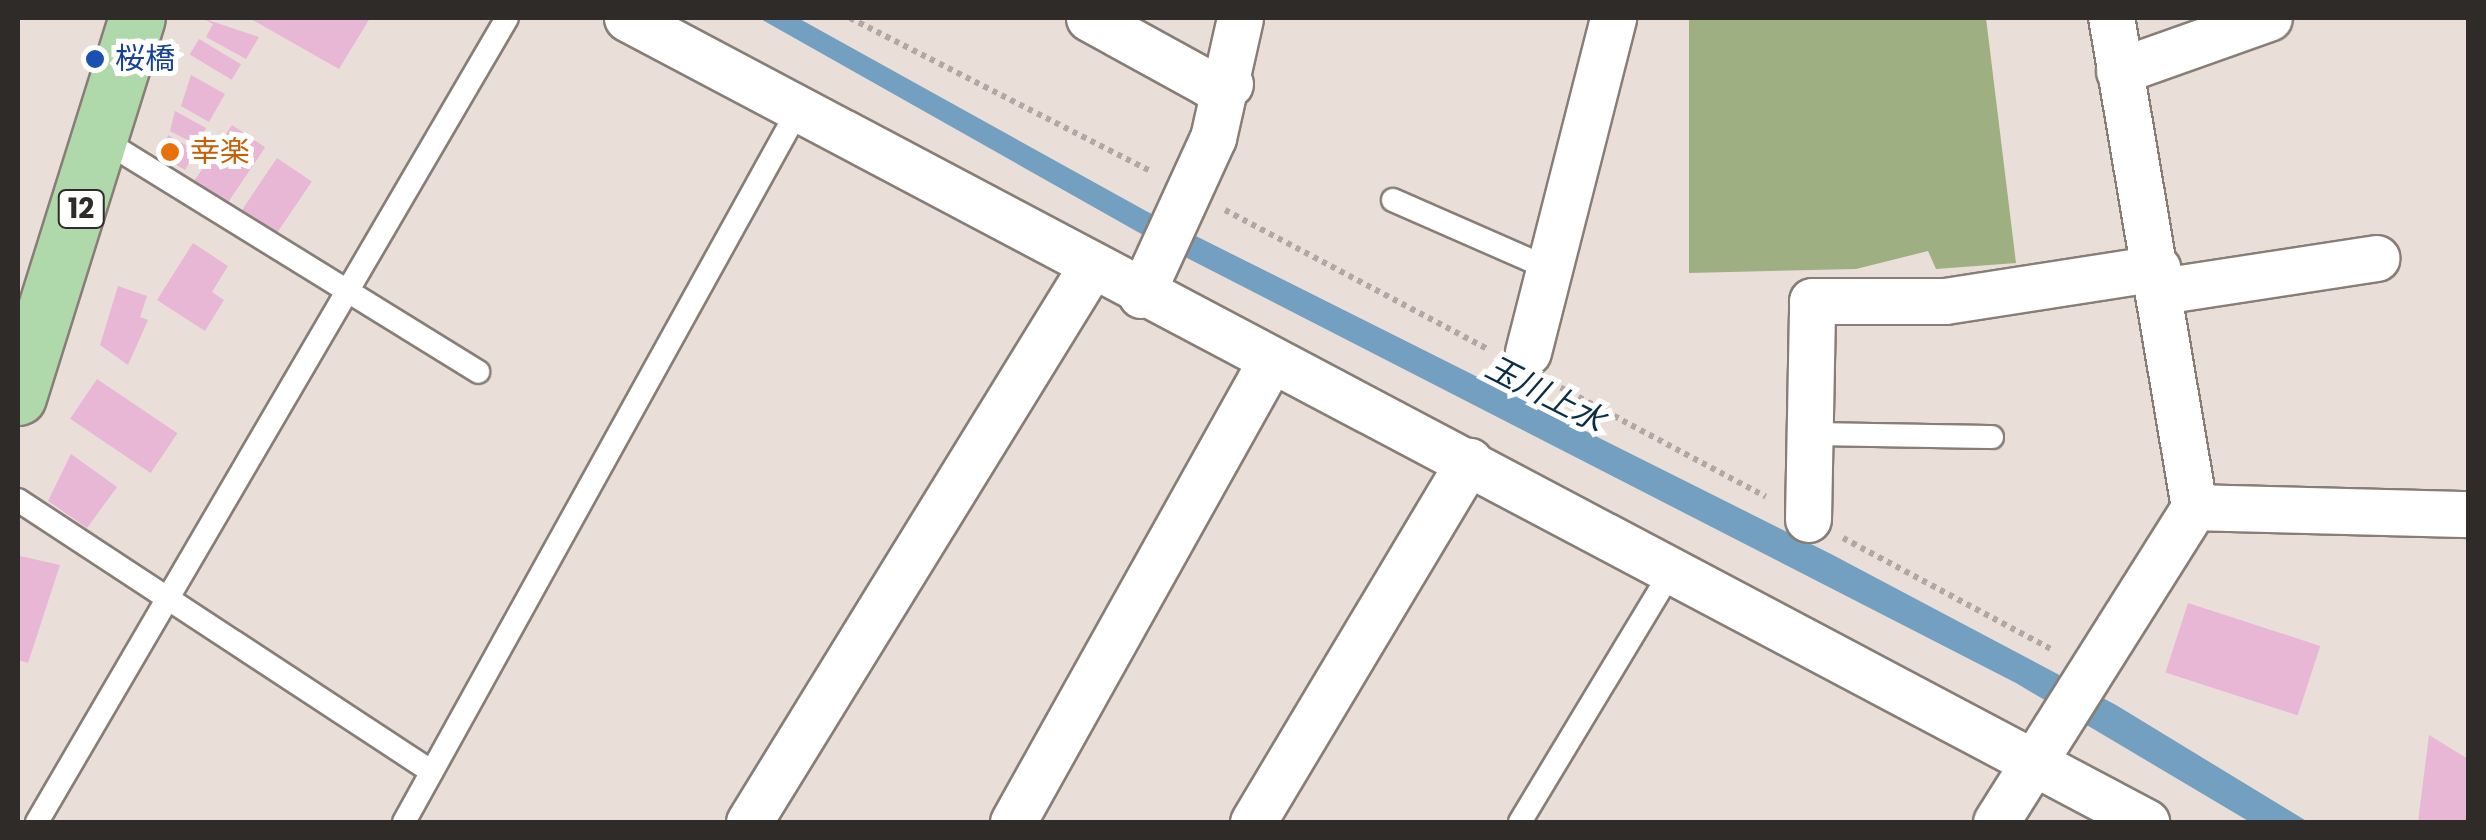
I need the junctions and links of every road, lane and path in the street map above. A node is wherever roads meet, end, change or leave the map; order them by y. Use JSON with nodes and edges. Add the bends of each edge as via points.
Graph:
{"nodes":[{"id":1,"x":136,"y":18,"type":"edge"},
{"id":2,"x":507,"y":18,"type":"edge"},
{"id":3,"x":626,"y":18,"type":"edge"},
{"id":4,"x":850,"y":18,"type":"edge"},
{"id":5,"x":1089,"y":18,"type":"edge"},
{"id":6,"x":1240,"y":18,"type":"edge"},
{"id":7,"x":1613,"y":18,"type":"edge"},
{"id":8,"x":2111,"y":18,"type":"edge"},
{"id":9,"x":2269,"y":18,"type":"edge"},
{"id":10,"x":2120,"y":71,"type":"junction"},
{"id":11,"x":1230,"y":84,"type":"junction"},
{"id":12,"x":797,"y":112,"type":"junction"},
{"id":13,"x":103,"y":140,"type":"junction"},
{"id":14,"x":1393,"y":200,"type":"dead end"},
{"id":15,"x":1176,"y":220,"type":"junction"},
{"id":16,"x":2376,"y":258,"type":"dead end"},
{"id":17,"x":1550,"y":269,"type":"junction"},
{"id":18,"x":1089,"y":270,"type":"junction"},
{"id":19,"x":2159,"y":279,"type":"junction"},
{"id":20,"x":348,"y":292,"type":"junction"},
{"id":21,"x":1141,"y":295,"type":"junction"},
{"id":22,"x":1520,"y":360,"type":"junction"},
{"id":23,"x":1270,"y":362,"type":"junction"},
{"id":24,"x":478,"y":372,"type":"dead end"},
{"id":25,"x":18,"y":398,"type":"edge"},
{"id":26,"x":1812,"y":434,"type":"junction"},
{"id":27,"x":1992,"y":438,"type":"dead end"},
{"id":28,"x":1470,"y":461,"type":"junction"},
{"id":29,"x":18,"y":500,"type":"edge"},
{"id":30,"x":2194,"y":507,"type":"junction"},
{"id":31,"x":2468,"y":514,"type":"edge"},
{"id":32,"x":1808,"y":519,"type":"junction"},
{"id":33,"x":1674,"y":567,"type":"junction"},
{"id":34,"x":168,"y":600,"type":"junction"},
{"id":35,"x":2092,"y":678,"type":"junction"},
{"id":36,"x":2049,"y":748,"type":"junction"},
{"id":37,"x":432,"y":772,"type":"junction"},
{"id":38,"x":37,"y":822,"type":"edge"},
{"id":39,"x":404,"y":822,"type":"edge"},
{"id":40,"x":749,"y":822,"type":"edge"},
{"id":41,"x":1013,"y":822,"type":"edge"},
{"id":42,"x":1253,"y":822,"type":"edge"},
{"id":43,"x":1520,"y":822,"type":"edge"},
{"id":44,"x":1996,"y":822,"type":"edge"},
{"id":45,"x":2146,"y":822,"type":"edge"}],
"edges":[{"from":1,"to":13,"type":"main road","number":"12"},
{"from":2,"to":20,"type":"lane"},
{"from":3,"to":12,"type":"street"},
{"from":4,"to":15,"type":"path"},
{"from":5,"to":11,"type":"street","via":[[1207,83]]},
{"from":6,"to":11,"type":"street"},
{"from":7,"to":17,"type":"street"},
{"from":8,"to":10,"type":"street"},
{"from":9,"to":10,"type":"street"},
{"from":10,"to":19,"type":"street"},
{"from":11,"to":15,"type":"street"},
{"from":12,"to":18,"type":"street"},
{"from":12,"to":37,"type":"lane"},
{"from":13,"to":20,"type":"lane"},
{"from":13,"to":25,"type":"main road","number":"12"},
{"from":14,"to":17,"type":"lane"},
{"from":15,"to":21,"type":"street"},
{"from":15,"to":22,"type":"path"},
{"from":16,"to":19,"type":"street"},
{"from":17,"to":22,"type":"street"},
{"from":18,"to":21,"type":"street"},
{"from":18,"to":40,"type":"street"},
{"from":19,"to":26,"type":"street","via":[[1944,302],[1812,301]]},
{"from":19,"to":30,"type":"street"},
{"from":20,"to":24,"type":"lane"},
{"from":20,"to":34,"type":"lane"},
{"from":21,"to":23,"type":"street"},
{"from":22,"to":32,"type":"path"},
{"from":23,"to":28,"type":"street"},
{"from":23,"to":41,"type":"street"},
{"from":26,"to":27,"type":"lane"},
{"from":26,"to":32,"type":"street"},
{"from":28,"to":33,"type":"street"},
{"from":28,"to":42,"type":"street"},
{"from":29,"to":34,"type":"lane"},
{"from":30,"to":31,"type":"street"},
{"from":30,"to":35,"type":"street"},
{"from":32,"to":35,"type":"path"},
{"from":33,"to":36,"type":"street"},
{"from":33,"to":43,"type":"lane"},
{"from":34,"to":37,"type":"lane"},
{"from":34,"to":38,"type":"lane"},
{"from":35,"to":36,"type":"street"},
{"from":36,"to":44,"type":"street"},
{"from":36,"to":45,"type":"street"},
{"from":37,"to":39,"type":"lane"}]}
